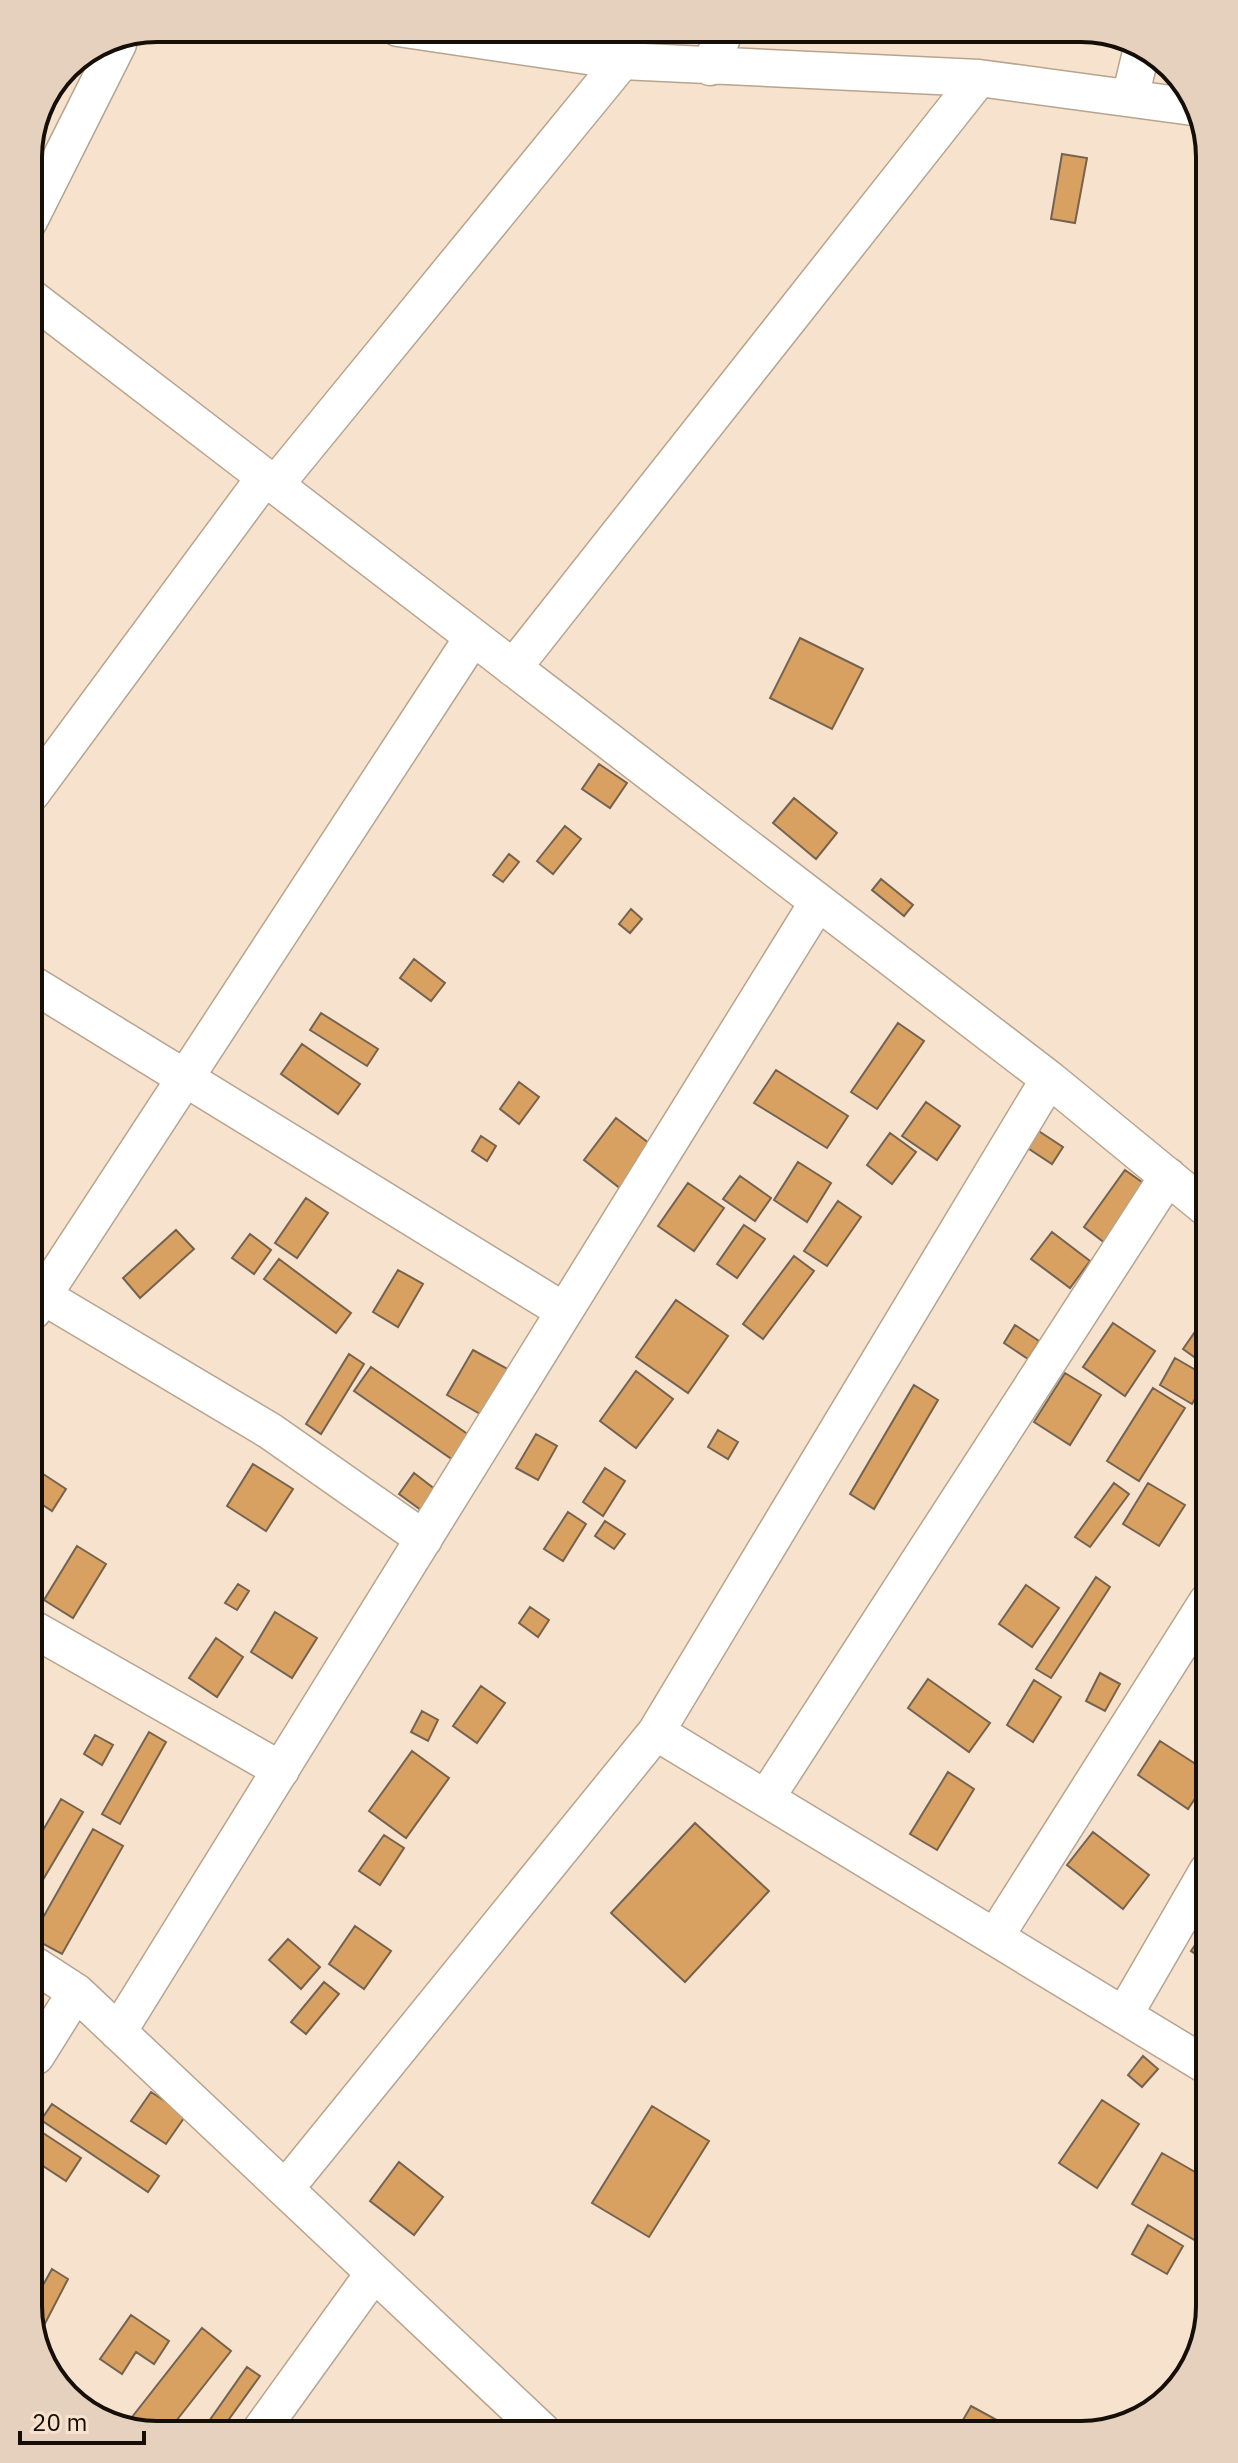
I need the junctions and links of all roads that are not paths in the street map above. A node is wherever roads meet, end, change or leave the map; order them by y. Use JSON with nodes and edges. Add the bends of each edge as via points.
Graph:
{"nodes":[{"id":1,"x":516,"y":42,"type":"edge"},
{"id":2,"x":720,"y":42,"type":"edge"},
{"id":3,"x":115,"y":50,"type":"edge"},
{"id":4,"x":1140,"y":58,"type":"edge"},
{"id":5,"x":622,"y":61,"type":"junction"},
{"id":6,"x":710,"y":67,"type":"junction"},
{"id":7,"x":979,"y":78,"type":"junction"},
{"id":8,"x":1130,"y":98,"type":"junction"},
{"id":9,"x":1184,"y":106,"type":"edge"},
{"id":10,"x":42,"y":195,"type":"edge"},
{"id":11,"x":42,"y":317,"type":"edge"},
{"id":12,"x":270,"y":481,"type":"junction"},
{"id":13,"x":473,"y":637,"type":"junction"},
{"id":14,"x":513,"y":668,"type":"junction"},
{"id":15,"x":42,"y":780,"type":"edge"},
{"id":16,"x":818,"y":902,"type":"junction"},
{"id":17,"x":42,"y":990,"type":"edge"},
{"id":18,"x":185,"y":1078,"type":"junction"},
{"id":19,"x":1049,"y":1079,"type":"junction"},
{"id":20,"x":1168,"y":1176,"type":"junction"},
{"id":21,"x":1196,"y":1199,"type":"edge"},
{"id":22,"x":42,"y":1297,"type":"edge"},
{"id":23,"x":42,"y":1305,"type":"edge"},
{"id":24,"x":564,"y":1311,"type":"junction"},
{"id":25,"x":424,"y":1539,"type":"junction"},
{"id":26,"x":1196,"y":1619,"type":"edge"},
{"id":27,"x":42,"y":1634,"type":"edge"},
{"id":28,"x":656,"y":1732,"type":"junction"},
{"id":29,"x":281,"y":1770,"type":"junction"},
{"id":30,"x":766,"y":1798,"type":"junction"},
{"id":31,"x":1196,"y":1891,"type":"edge"},
{"id":32,"x":995,"y":1937,"type":"junction"},
{"id":33,"x":42,"y":1970,"type":"edge"},
{"id":34,"x":76,"y":1992,"type":"junction"},
{"id":35,"x":1124,"y":2015,"type":"junction"},
{"id":36,"x":118,"y":2032,"type":"junction"},
{"id":37,"x":42,"y":2046,"type":"edge"},
{"id":38,"x":1196,"y":2059,"type":"edge"},
{"id":39,"x":285,"y":2189,"type":"junction"},
{"id":40,"x":374,"y":2273,"type":"junction"},
{"id":41,"x":267,"y":2421,"type":"edge"},
{"id":42,"x":531,"y":2421,"type":"edge"}],
"edges":[{"from":1,"to":5,"type":"street"},
{"from":2,"to":6,"type":"street"},
{"from":3,"to":10,"type":"street"},
{"from":4,"to":8,"type":"street"},
{"from":5,"to":6,"type":"street"},
{"from":5,"to":12,"type":"street"},
{"from":6,"to":7,"type":"street"},
{"from":7,"to":8,"type":"street"},
{"from":7,"to":14,"type":"street"},
{"from":8,"to":9,"type":"street"},
{"from":11,"to":12,"type":"street"},
{"from":12,"to":13,"type":"street"},
{"from":12,"to":15,"type":"street"},
{"from":13,"to":14,"type":"street"},
{"from":13,"to":18,"type":"street"},
{"from":14,"to":16,"type":"street"},
{"from":16,"to":19,"type":"street"},
{"from":16,"to":24,"type":"street"},
{"from":17,"to":18,"type":"street"},
{"from":18,"to":22,"type":"street"},
{"from":18,"to":24,"type":"street"},
{"from":19,"to":20,"type":"street"},
{"from":19,"to":28,"type":"street"},
{"from":20,"to":21,"type":"street"},
{"from":20,"to":30,"type":"street"},
{"from":23,"to":25,"type":"street","via":[[270,1431]]},
{"from":24,"to":25,"type":"street"},
{"from":25,"to":29,"type":"street"},
{"from":26,"to":32,"type":"street"},
{"from":27,"to":29,"type":"street"},
{"from":28,"to":30,"type":"street"},
{"from":28,"to":39,"type":"street"},
{"from":29,"to":36,"type":"street"},
{"from":30,"to":32,"type":"street"},
{"from":31,"to":35,"type":"street"},
{"from":32,"to":35,"type":"street"},
{"from":33,"to":34,"type":"street"},
{"from":34,"to":36,"type":"street"},
{"from":34,"to":37,"type":"street"},
{"from":35,"to":38,"type":"street"},
{"from":36,"to":39,"type":"street"},
{"from":39,"to":40,"type":"street"},
{"from":40,"to":41,"type":"street"},
{"from":40,"to":42,"type":"street"}]}
